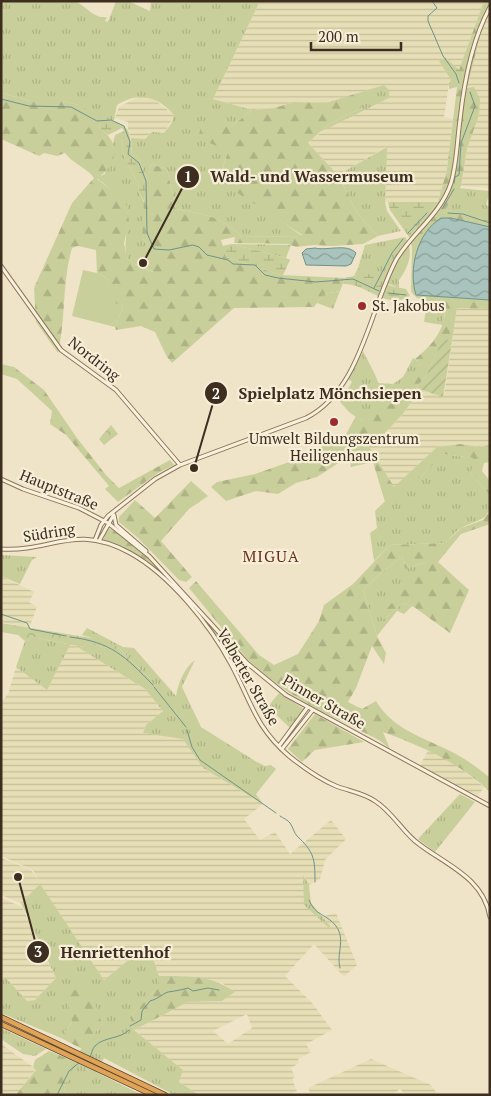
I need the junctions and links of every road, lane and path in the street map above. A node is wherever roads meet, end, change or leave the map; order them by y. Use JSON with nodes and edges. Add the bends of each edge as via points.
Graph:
{"nodes":[{"id":1,"x":490,"y":6,"type":"edge"},
{"id":2,"x":1,"y":266,"type":"edge"},
{"id":3,"x":180,"y":465,"type":"junction"},
{"id":4,"x":1,"y":479,"type":"edge"},
{"id":5,"x":117,"y":510,"type":"junction"},
{"id":6,"x":114,"y":515,"type":"junction"},
{"id":7,"x":104,"y":520,"type":"junction"},
{"id":8,"x":108,"y":523,"type":"junction"},
{"id":9,"x":97,"y":541,"type":"junction"},
{"id":10,"x":1,"y":550,"type":"edge"},
{"id":11,"x":149,"y":556,"type":"junction"},
{"id":12,"x":227,"y":641,"type":"junction"},
{"id":13,"x":218,"y":643,"type":"junction"},
{"id":14,"x":247,"y":663,"type":"junction"},
{"id":15,"x":231,"y":665,"type":"junction"},
{"id":16,"x":307,"y":708,"type":"junction"},
{"id":17,"x":312,"y":710,"type":"junction"},
{"id":18,"x":280,"y":748,"type":"junction"},
{"id":19,"x":490,"y":806,"type":"edge"},
{"id":20,"x":490,"y":917,"type":"edge"},
{"id":21,"x":1,"y":1017,"type":"edge"},
{"id":22,"x":1,"y":1024,"type":"edge"},
{"id":23,"x":153,"y":1095,"type":"edge"},
{"id":24,"x":165,"y":1095,"type":"edge"}],
"edges":[{"from":1,"to":3,"type":"street","via":[[481,26],[464,88],[450,185],[436,211],[397,260],[343,385],[323,408],[306,418]]},
{"from":2,"to":3,"type":"street","name":"Nordring","via":[[61,350],[116,390]]},
{"from":3,"to":5,"type":"street","via":[[155,479]]},
{"from":4,"to":7,"type":"street","name":"Hauptstraße"},
{"from":5,"to":6,"type":"street"},
{"from":5,"to":7,"type":"street"},
{"from":6,"to":8,"type":"street"},
{"from":6,"to":11,"type":"street","via":[[116,525]]},
{"from":7,"to":8,"type":"street","name":"Hauptstraße"},
{"from":7,"to":9,"type":"street"},
{"from":8,"to":9,"type":"street"},
{"from":8,"to":11,"type":"street","name":"Pinner Straße"},
{"from":9,"to":10,"type":"street","name":"Südring","via":[[65,539]]},
{"from":9,"to":13,"type":"street","name":"Velberter Straße","via":[[132,554],[150,567],[188,605]]},
{"from":11,"to":12,"type":"street","name":"Pinner Straße"},
{"from":12,"to":13,"type":"street"},
{"from":12,"to":14,"type":"street","name":"Pinner Straße"},
{"from":13,"to":15,"type":"street","name":"Velberter Straße"},
{"from":14,"to":15,"type":"street","via":[[241,671]]},
{"from":14,"to":16,"type":"street","name":"Pinner Straße","via":[[281,692]]},
{"from":15,"to":18,"type":"street","name":"Velberter Straße","via":[[258,723]]},
{"from":16,"to":17,"type":"street","name":"Pinner Straße"},
{"from":16,"to":18,"type":"street"},
{"from":17,"to":18,"type":"street"},
{"from":17,"to":19,"type":"street","name":"Pinner Straße"},
{"from":18,"to":20,"type":"street","name":"Velberter Straße","via":[[326,782],[366,796],[383,807],[415,841],[464,874],[483,898]]},
{"from":21,"to":24,"type":"highway"},
{"from":22,"to":23,"type":"highway"}]}
